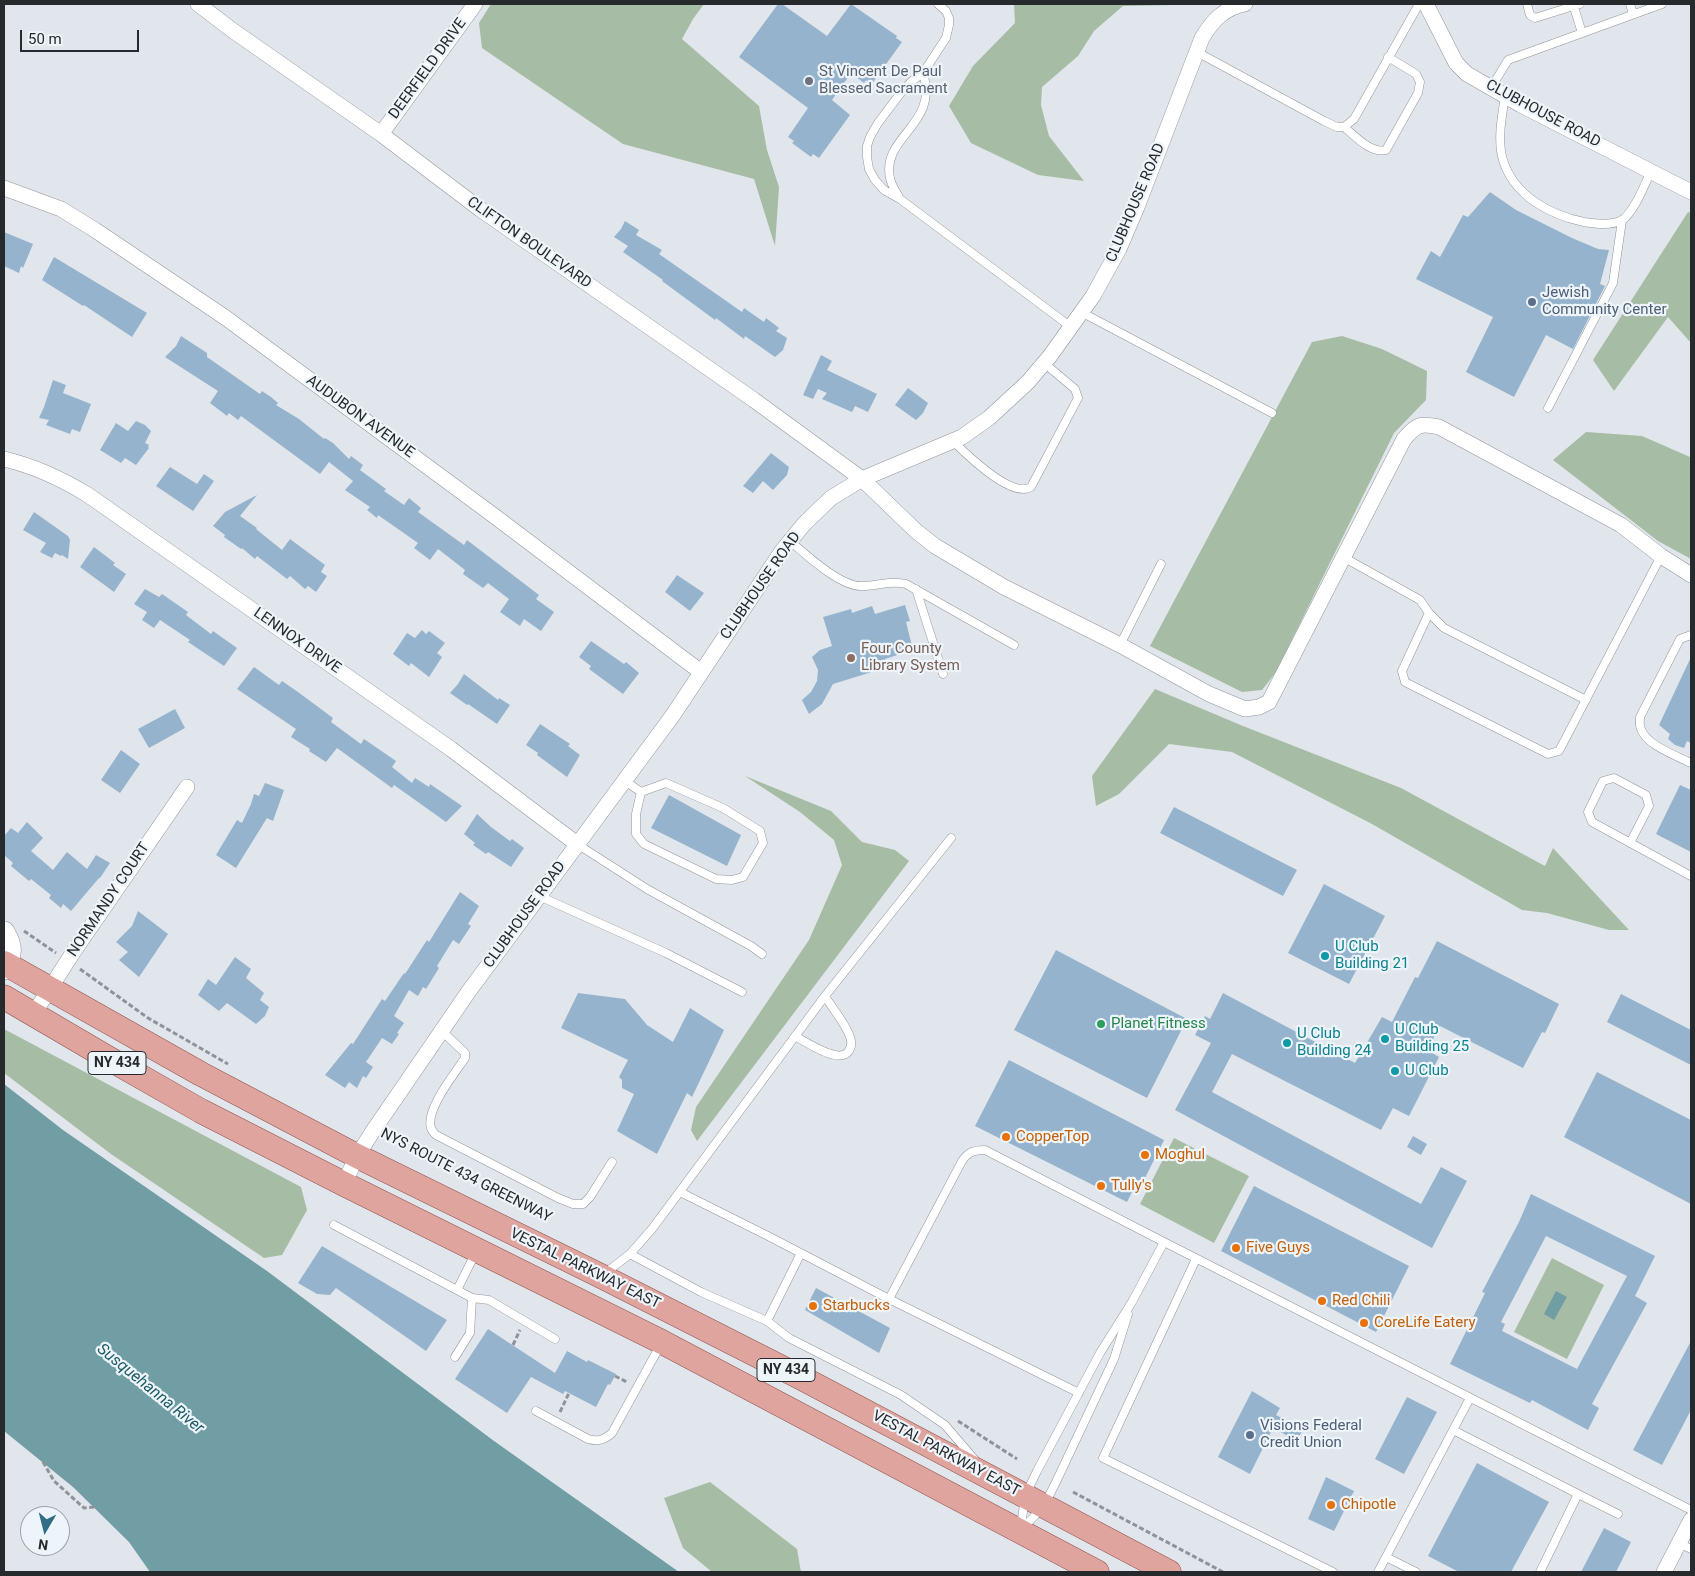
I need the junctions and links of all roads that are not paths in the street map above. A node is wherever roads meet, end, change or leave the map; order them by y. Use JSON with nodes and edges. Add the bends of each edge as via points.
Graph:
{"nodes":[{"id":1,"x":198,"y":4,"type":"edge"},
{"id":2,"x":475,"y":4,"type":"edge"},
{"id":3,"x":938,"y":4,"type":"edge"},
{"id":4,"x":1241,"y":4,"type":"edge"},
{"id":5,"x":1419,"y":4,"type":"edge"},
{"id":6,"x":1426,"y":4,"type":"edge"},
{"id":7,"x":1527,"y":4,"type":"edge"},
{"id":8,"x":1576,"y":4,"type":"edge"},
{"id":9,"x":1630,"y":4,"type":"edge"},
{"id":10,"x":1662,"y":4,"type":"edge"},
{"id":11,"x":1633,"y":14,"type":"junction"},
{"id":12,"x":1582,"y":33,"type":"junction"},
{"id":13,"x":1197,"y":52,"type":"junction"},
{"id":14,"x":1388,"y":57,"type":"junction"},
{"id":15,"x":923,"y":73,"type":"junction"},
{"id":16,"x":1491,"y":88,"type":"junction"},
{"id":17,"x":1505,"y":96,"type":"junction"},
{"id":18,"x":1344,"y":127,"type":"junction"},
{"id":19,"x":380,"y":134,"type":"junction"},
{"id":20,"x":1652,"y":171,"type":"junction"},
{"id":21,"x":4,"y":188,"type":"edge"},
{"id":22,"x":1691,"y":192,"type":"edge"},
{"id":23,"x":900,"y":199,"type":"junction"},
{"id":24,"x":1622,"y":220,"type":"junction"},
{"id":25,"x":1081,"y":312,"type":"junction"},
{"id":26,"x":1071,"y":326,"type":"junction"},
{"id":27,"x":1044,"y":363,"type":"junction"},
{"id":28,"x":1548,"y":408,"type":"dead end"},
{"id":29,"x":1272,"y":413,"type":"dead end"},
{"id":30,"x":953,"y":440,"type":"junction"},
{"id":31,"x":4,"y":459,"type":"edge"},
{"id":32,"x":862,"y":479,"type":"junction"},
{"id":33,"x":790,"y":542,"type":"junction"},
{"id":34,"x":1661,"y":556,"type":"junction"},
{"id":35,"x":1343,"y":557,"type":"junction"},
{"id":36,"x":1160,"y":564,"type":"dead end"},
{"id":37,"x":1691,"y":576,"type":"edge"},
{"id":38,"x":916,"y":589,"type":"junction"},
{"id":39,"x":1429,"y":612,"type":"junction"},
{"id":40,"x":1691,"y":634,"type":"edge"},
{"id":41,"x":1014,"y":645,"type":"dead end"},
{"id":42,"x":1120,"y":645,"type":"junction"},
{"id":43,"x":701,"y":672,"type":"junction"},
{"id":44,"x":942,"y":674,"type":"dead end"},
{"id":45,"x":1586,"y":700,"type":"junction"},
{"id":46,"x":1691,"y":763,"type":"edge"},
{"id":47,"x":625,"y":781,"type":"junction"},
{"id":48,"x":187,"y":786,"type":"dead end"},
{"id":49,"x":642,"y":792,"type":"junction"},
{"id":50,"x":951,"y":838,"type":"dead end"},
{"id":51,"x":1630,"y":843,"type":"junction"},
{"id":52,"x":577,"y":844,"type":"junction"},
{"id":53,"x":1691,"y":876,"type":"edge"},
{"id":54,"x":538,"y":896,"type":"junction"},
{"id":55,"x":12,"y":930,"type":"edge"},
{"id":56,"x":762,"y":954,"type":"dead end"},
{"id":57,"x":5,"y":966,"type":"edge"},
{"id":58,"x":49,"y":990,"type":"junction"},
{"id":59,"x":742,"y":992,"type":"dead end"},
{"id":60,"x":825,"y":996,"type":"junction"},
{"id":61,"x":4,"y":997,"type":"edge"},
{"id":62,"x":33,"y":1015,"type":"junction"},
{"id":63,"x":442,"y":1032,"type":"junction"},
{"id":64,"x":795,"y":1036,"type":"junction"},
{"id":65,"x":357,"y":1156,"type":"junction"},
{"id":66,"x":612,"y":1162,"type":"dead end"},
{"id":67,"x":344,"y":1184,"type":"junction"},
{"id":68,"x":680,"y":1192,"type":"junction"},
{"id":69,"x":334,"y":1225,"type":"dead end"},
{"id":70,"x":1164,"y":1242,"type":"junction"},
{"id":71,"x":477,"y":1250,"type":"junction"},
{"id":72,"x":801,"y":1253,"type":"junction"},
{"id":73,"x":630,"y":1254,"type":"junction"},
{"id":74,"x":1196,"y":1259,"type":"junction"},
{"id":75,"x":601,"y":1276,"type":"junction"},
{"id":76,"x":457,"y":1290,"type":"junction"},
{"id":77,"x":472,"y":1298,"type":"junction"},
{"id":78,"x":889,"y":1299,"type":"junction"},
{"id":79,"x":1132,"y":1302,"type":"junction"},
{"id":80,"x":767,"y":1321,"type":"junction"},
{"id":81,"x":554,"y":1339,"type":"dead end"},
{"id":82,"x":662,"y":1342,"type":"junction"},
{"id":83,"x":455,"y":1357,"type":"dead end"},
{"id":84,"x":1079,"y":1393,"type":"junction"},
{"id":85,"x":1470,"y":1398,"type":"junction"},
{"id":86,"x":536,"y":1411,"type":"dead end"},
{"id":87,"x":1453,"y":1430,"type":"junction"},
{"id":88,"x":990,"y":1477,"type":"junction"},
{"id":89,"x":1578,"y":1494,"type":"junction"},
{"id":90,"x":1035,"y":1501,"type":"junction"},
{"id":91,"x":1691,"y":1510,"type":"edge"},
{"id":92,"x":1618,"y":1514,"type":"dead end"},
{"id":93,"x":1691,"y":1520,"type":"edge"},
{"id":94,"x":1020,"y":1532,"type":"junction"},
{"id":95,"x":1685,"y":1546,"type":"edge"},
{"id":96,"x":1386,"y":1557,"type":"junction"},
{"id":97,"x":1097,"y":1572,"type":"edge"},
{"id":98,"x":1169,"y":1572,"type":"edge"},
{"id":99,"x":1333,"y":1572,"type":"edge"},
{"id":100,"x":1378,"y":1572,"type":"edge"},
{"id":101,"x":1416,"y":1572,"type":"edge"},
{"id":102,"x":1540,"y":1572,"type":"edge"},
{"id":103,"x":1664,"y":1572,"type":"edge"}],
"edges":[{"from":1,"to":19,"type":"street","name":"CLIFTON BOULEVARD"},
{"from":2,"to":19,"type":"street","name":"DEERFIELD DRIVE"},
{"from":3,"to":15,"type":"lane","via":[[946,11],[949,25],[946,38]]},
{"from":4,"to":13,"type":"street","name":"CLUBHOUSE ROAD","via":[[1223,12],[1211,23]]},
{"from":5,"to":14,"type":"lane"},
{"from":6,"to":16,"type":"street","name":"CLUBHOUSE ROAD","via":[[1456,63],[1467,74]]},
{"from":7,"to":8,"type":"lane","via":[[1530,15],[1535,18]]},
{"from":8,"to":12,"type":"lane"},
{"from":9,"to":11,"type":"lane"},
{"from":10,"to":11,"type":"lane"},
{"from":11,"to":12,"type":"lane"},
{"from":12,"to":16,"type":"lane","via":[[1508,60]]},
{"from":13,"to":18,"type":"lane","via":[[1337,127]]},
{"from":13,"to":25,"type":"street","name":"CLUBHOUSE ROAD","via":[[1119,249]]},
{"from":14,"to":18,"type":"lane","via":[[1354,119]]},
{"from":14,"to":18,"type":"lane","via":[[1416,74],[1420,82],[1418,93],[1386,150],[1379,152],[1371,148]]},
{"from":15,"to":23,"type":"lane","via":[[927,97],[921,116],[897,145],[890,159],[890,180]]},
{"from":15,"to":23,"type":"lane","via":[[903,90],[878,124],[867,146],[867,157],[875,180],[884,190]]},
{"from":16,"to":17,"type":"street","name":"CLUBHOUSE ROAD"},
{"from":17,"to":20,"type":"street","name":"CLUBHOUSE ROAD"},
{"from":17,"to":24,"type":"lane","via":[[1502,153],[1516,184],[1546,210],[1568,218],[1604,224]]},
{"from":19,"to":32,"type":"street","name":"CLIFTON BOULEVARD","via":[[466,199]]},
{"from":20,"to":22,"type":"street","name":"CLUBHOUSE ROAD"},
{"from":20,"to":24,"type":"lane","via":[[1633,208]]},
{"from":21,"to":43,"type":"street","name":"AUDUBON AVENUE","via":[[61,209],[226,318]]},
{"from":23,"to":26,"type":"lane"},
{"from":24,"to":28,"type":"lane","via":[[1613,283]]},
{"from":25,"to":26,"type":"street","name":"CLUBHOUSE ROAD"},
{"from":25,"to":29,"type":"lane"},
{"from":26,"to":27,"type":"street","name":"CLUBHOUSE ROAD"},
{"from":27,"to":30,"type":"street","name":"CLUBHOUSE ROAD","via":[[989,418]]},
{"from":27,"to":30,"type":"lane","via":[[1075,390],[1078,398],[1031,487],[1018,489],[986,472]]},
{"from":30,"to":32,"type":"street","name":"CLUBHOUSE ROAD"},
{"from":31,"to":52,"type":"street","name":"LENNOX DRIVE","via":[[35,468],[88,495],[451,749]]},
{"from":32,"to":33,"type":"street","name":"CLUBHOUSE ROAD","via":[[831,498]]},
{"from":32,"to":42,"type":"street","name":"CLIFTON BOULEVARD","via":[[934,546],[1004,587]]},
{"from":33,"to":38,"type":"lane","via":[[822,568],[852,585],[862,587],[896,581]]},
{"from":33,"to":43,"type":"street","name":"CLUBHOUSE ROAD"},
{"from":34,"to":35,"type":"street","name":"CLIFTON BOULEVARD","via":[[1621,525],[1439,427],[1425,424],[1412,429],[1404,439]]},
{"from":34,"to":37,"type":"street"},
{"from":34,"to":45,"type":"lane"},
{"from":35,"to":39,"type":"lane","via":[[1420,600]]},
{"from":35,"to":42,"type":"street","name":"CLIFTON BOULEVARD","via":[[1270,702],[1259,708],[1245,709],[1209,694]]},
{"from":36,"to":42,"type":"lane"},
{"from":38,"to":41,"type":"lane"},
{"from":38,"to":44,"type":"lane"},
{"from":39,"to":45,"type":"lane","via":[[1444,628]]},
{"from":39,"to":45,"type":"lane","via":[[1402,671],[1405,682],[1548,754],[1559,751]]},
{"from":40,"to":46,"type":"lane","via":[[1680,639],[1640,716],[1640,728],[1645,737]]},
{"from":43,"to":47,"type":"street","name":"CLUBHOUSE ROAD"},
{"from":47,"to":49,"type":"lane"},
{"from":47,"to":52,"type":"street","name":"CLUBHOUSE ROAD"},
{"from":48,"to":58,"type":"street","name":"NORMANDY COURT"},
{"from":49,"to":49,"type":"lane","via":[[666,783],[723,808],[760,831],[763,842],[744,877],[716,879],[644,844],[636,834],[636,814]]},
{"from":50,"to":60,"type":"lane"},
{"from":51,"to":51,"type":"lane","via":[[1592,822],[1588,812],[1603,781],[1614,778],[1646,795],[1649,806]]},
{"from":51,"to":53,"type":"lane"},
{"from":52,"to":54,"type":"street","name":"CLUBHOUSE ROAD"},
{"from":52,"to":56,"type":"lane","via":[[646,889]]},
{"from":54,"to":59,"type":"lane","via":[[666,953]]},
{"from":54,"to":63,"type":"street","name":"CLUBHOUSE ROAD"},
{"from":55,"to":57,"type":"street","via":[[10,958]]},
{"from":57,"to":58,"type":"main road","name":"VESTAL PARKWAY EAST","number":"NY 434"},
{"from":58,"to":62,"type":"street","name":"NORMANDY COURT"},
{"from":58,"to":65,"type":"main road","name":"VESTAL PARKWAY EAST","number":"NY 434"},
{"from":60,"to":64,"type":"lane"},
{"from":60,"to":64,"type":"lane","via":[[849,1033],[852,1044],[849,1051],[842,1056],[830,1054]]},
{"from":61,"to":62,"type":"main road","name":"VESTAL PARKWAY EAST","number":"NY 434"},
{"from":62,"to":67,"type":"main road","name":"VESTAL PARKWAY EAST","number":"NY 434","via":[[201,1111]]},
{"from":63,"to":65,"type":"street","name":"CLUBHOUSE ROAD"},
{"from":63,"to":66,"type":"lane","via":[[465,1053],[465,1058],[434,1104],[431,1128],[436,1135],[573,1204],[582,1204],[590,1196]]},
{"from":64,"to":68,"type":"lane"},
{"from":65,"to":67,"type":"street","name":"CLUBHOUSE ROAD"},
{"from":65,"to":75,"type":"main road","name":"VESTAL PARKWAY EAST","number":"NY 434"},
{"from":67,"to":71,"type":"main road","name":"VESTAL PARKWAY EAST","number":"NY 434"},
{"from":68,"to":72,"type":"lane"},
{"from":68,"to":73,"type":"lane"},
{"from":69,"to":76,"type":"lane"},
{"from":70,"to":74,"type":"lane"},
{"from":70,"to":78,"type":"lane","via":[[986,1150],[972,1151],[962,1161]]},
{"from":70,"to":79,"type":"lane"},
{"from":71,"to":76,"type":"lane"},
{"from":71,"to":82,"type":"main road","name":"VESTAL PARKWAY EAST","number":"NY 434"},
{"from":72,"to":78,"type":"lane"},
{"from":72,"to":80,"type":"lane"},
{"from":73,"to":75,"type":"lane"},
{"from":73,"to":80,"type":"lane","via":[[701,1292]]},
{"from":74,"to":85,"type":"lane"},
{"from":74,"to":99,"type":"lane","via":[[1102,1458]]},
{"from":75,"to":88,"type":"main road","name":"VESTAL PARKWAY EAST","number":"NY 434"},
{"from":76,"to":77,"type":"lane"},
{"from":77,"to":81,"type":"lane","via":[[489,1300]]},
{"from":77,"to":83,"type":"lane","via":[[470,1332]]},
{"from":78,"to":84,"type":"lane"},
{"from":79,"to":84,"type":"lane"},
{"from":79,"to":90,"type":"lane","via":[[1114,1359]]},
{"from":80,"to":88,"type":"lane","via":[[789,1338],[898,1391],[945,1425]]},
{"from":82,"to":86,"type":"lane","via":[[612,1433],[605,1439],[588,1439]]},
{"from":82,"to":94,"type":"main road","name":"VESTAL PARKWAY EAST","number":"NY 434"},
{"from":84,"to":90,"type":"lane"},
{"from":85,"to":87,"type":"lane"},
{"from":85,"to":91,"type":"lane"},
{"from":87,"to":89,"type":"lane"},
{"from":87,"to":96,"type":"lane"},
{"from":88,"to":90,"type":"main road","name":"VESTAL PARKWAY EAST","number":"NY 434"},
{"from":89,"to":92,"type":"lane"},
{"from":89,"to":102,"type":"lane"},
{"from":90,"to":94,"type":"lane"},
{"from":90,"to":94,"type":"lane"},
{"from":90,"to":98,"type":"main road","name":"VESTAL PARKWAY EAST","number":"NY 434"},
{"from":93,"to":95,"type":"street"},
{"from":94,"to":97,"type":"main road","name":"VESTAL PARKWAY EAST","number":"NY 434"},
{"from":95,"to":103,"type":"street"},
{"from":96,"to":100,"type":"lane"},
{"from":96,"to":101,"type":"lane"}]}
